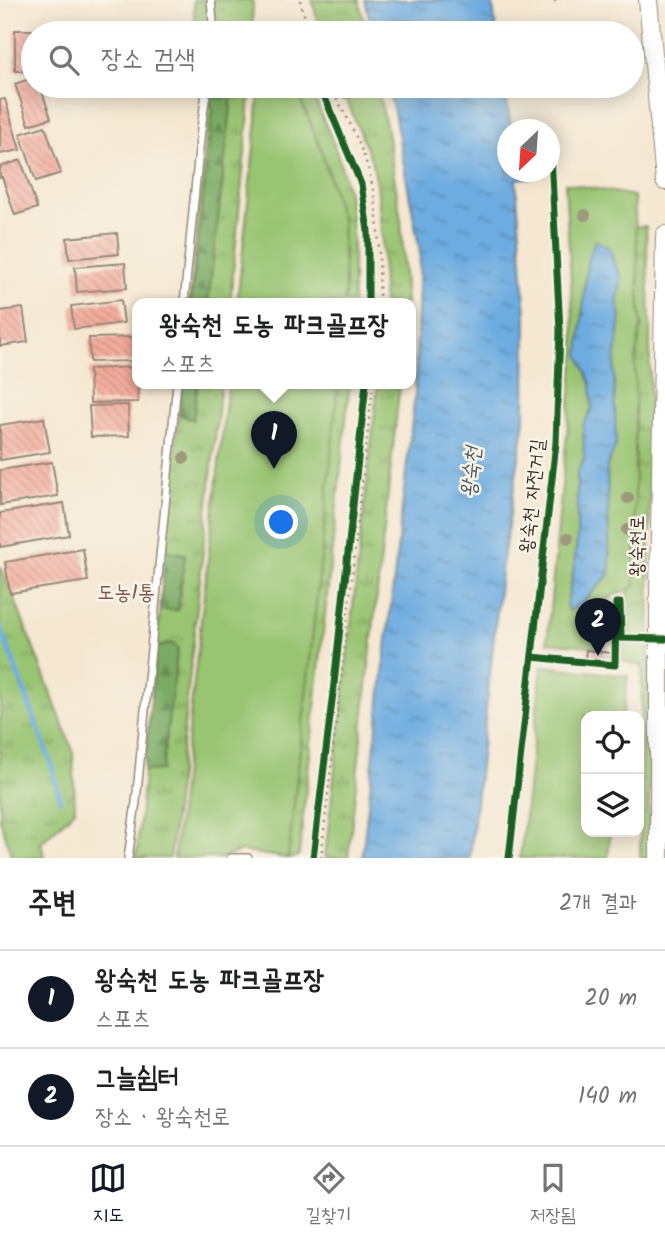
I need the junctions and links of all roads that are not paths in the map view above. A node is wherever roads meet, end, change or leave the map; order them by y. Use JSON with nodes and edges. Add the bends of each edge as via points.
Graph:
{"nodes":[{"id":1,"x":211,"y":0,"type":"edge"},
{"id":2,"x":648,"y":0,"type":"edge"},
{"id":3,"x":213,"y":21,"type":"edge"},
{"id":4,"x":206,"y":98,"type":"edge"},
{"id":5,"x":665,"y":181,"type":"edge"},
{"id":6,"x":665,"y":234,"type":"edge"},
{"id":7,"x":664,"y":268,"type":"edge"},
{"id":8,"x":184,"y":298,"type":"edge"},
{"id":9,"x":176,"y":389,"type":"edge"},
{"id":10,"x":128,"y":858,"type":"edge"},
{"id":11,"x":231,"y":858,"type":"edge"},
{"id":12,"x":248,"y":858,"type":"edge"},
{"id":13,"x":659,"y":858,"type":"edge"}],
"edges":[{"from":1,"to":3,"type":"lane"},
{"from":2,"to":5,"type":"street"},
{"from":4,"to":8,"type":"lane"},
{"from":6,"to":7,"type":"street","name":"왕숙천로"},
{"from":7,"to":13,"type":"street","name":"왕숙천로"},
{"from":9,"to":10,"type":"lane"},
{"from":11,"to":12,"type":"lane"}]}
